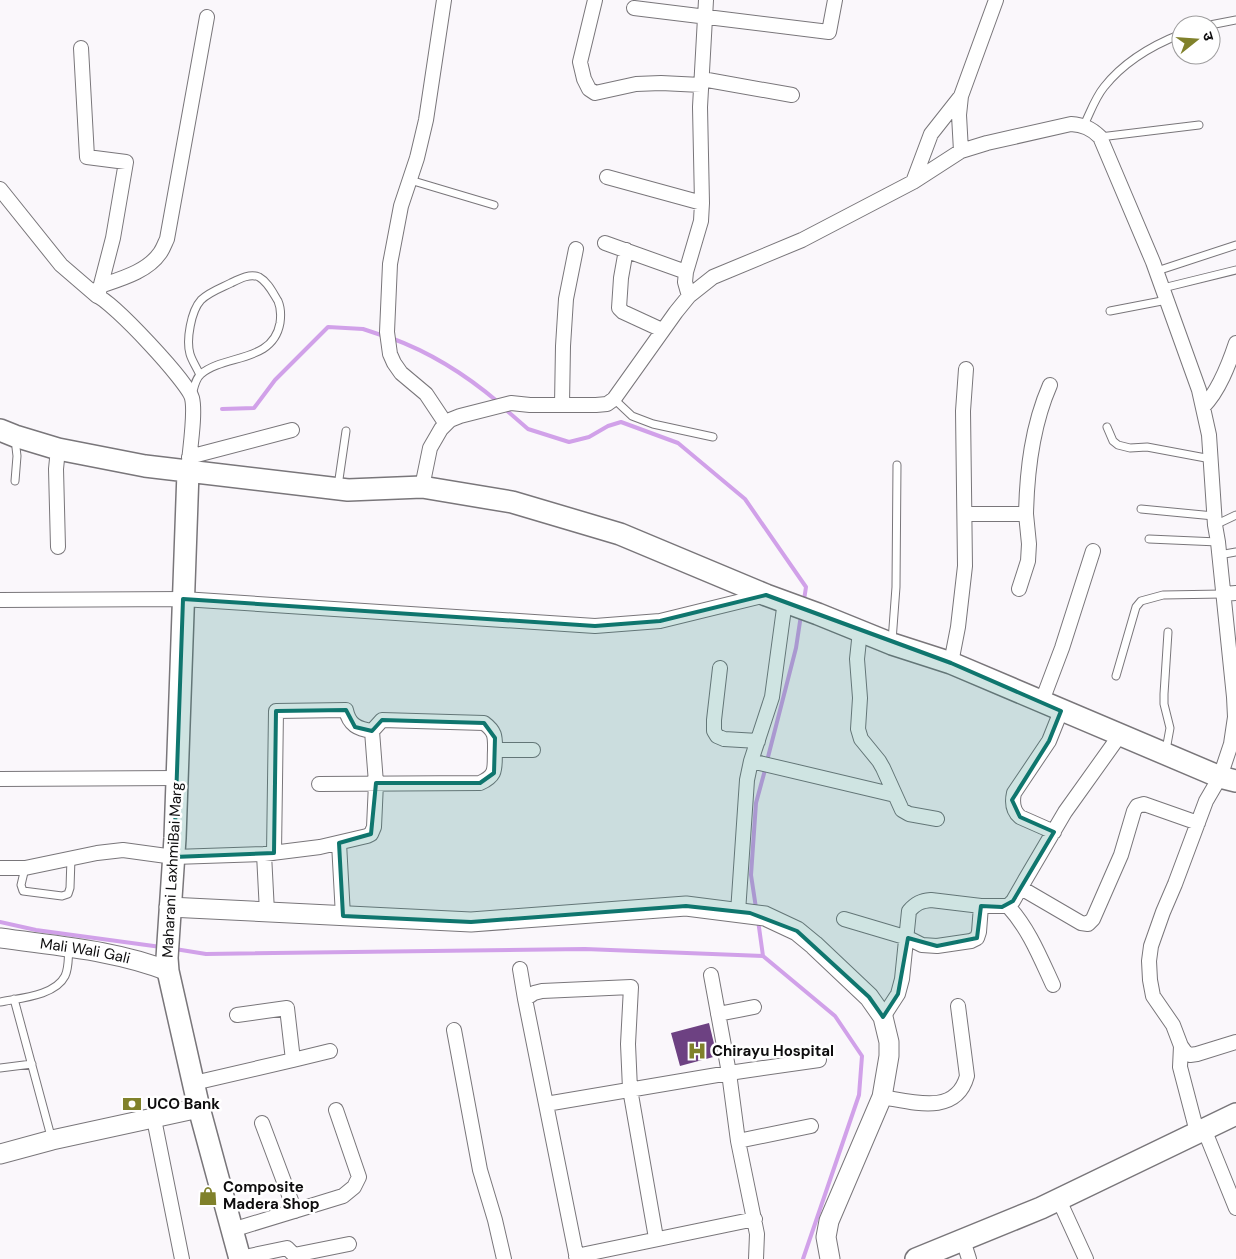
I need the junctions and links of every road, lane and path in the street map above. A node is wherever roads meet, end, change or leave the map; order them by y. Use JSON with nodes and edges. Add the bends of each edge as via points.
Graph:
{"nodes":[{"id":1,"x":444,"y":0,"type":"edge"},
{"id":2,"x":595,"y":0,"type":"edge"},
{"id":3,"x":706,"y":0,"type":"edge"},
{"id":4,"x":835,"y":0,"type":"edge"},
{"id":5,"x":996,"y":0,"type":"edge"},
{"id":6,"x":634,"y":8,"type":"dead end"},
{"id":7,"x":207,"y":17,"type":"dead end"},
{"id":8,"x":705,"y":18,"type":"junction"},
{"id":9,"x":1236,"y":20,"type":"edge"},
{"id":10,"x":1221,"y":23,"type":"edge"},
{"id":11,"x":1171,"y":38,"type":"edge"},
{"id":12,"x":81,"y":48,"type":"dead end"},
{"id":13,"x":701,"y":82,"type":"junction"},
{"id":14,"x":792,"y":95,"type":"dead end"},
{"id":15,"x":961,"y":96,"type":"junction"},
{"id":16,"x":1199,"y":124,"type":"dead end"},
{"id":17,"x":1084,"y":125,"type":"junction"},
{"id":18,"x":1100,"y":137,"type":"junction"},
{"id":19,"x":961,"y":151,"type":"junction"},
{"id":20,"x":607,"y":177,"type":"dead end"},
{"id":21,"x":410,"y":180,"type":"junction"},
{"id":22,"x":913,"y":182,"type":"junction"},
{"id":23,"x":0,"y":189,"type":"edge"},
{"id":24,"x":702,"y":203,"type":"junction"},
{"id":25,"x":494,"y":205,"type":"dead end"},
{"id":26,"x":605,"y":243,"type":"dead end"},
{"id":27,"x":1236,"y":245,"type":"edge"},
{"id":28,"x":576,"y":249,"type":"dead end"},
{"id":29,"x":626,"y":250,"type":"junction"},
{"id":30,"x":1236,"y":270,"type":"edge"},
{"id":31,"x":1157,"y":271,"type":"junction"},
{"id":32,"x":686,"y":272,"type":"junction"},
{"id":33,"x":99,"y":291,"type":"junction"},
{"id":34,"x":1165,"y":294,"type":"junction"},
{"id":35,"x":689,"y":296,"type":"junction"},
{"id":36,"x":1110,"y":311,"type":"dead end"},
{"id":37,"x":662,"y":330,"type":"junction"},
{"id":38,"x":1236,"y":343,"type":"edge"},
{"id":39,"x":966,"y":369,"type":"dead end"},
{"id":40,"x":200,"y":375,"type":"junction"},
{"id":41,"x":1050,"y":386,"type":"dead end"},
{"id":42,"x":192,"y":397,"type":"junction"},
{"id":43,"x":614,"y":399,"type":"junction"},
{"id":44,"x":562,"y":404,"type":"junction"},
{"id":45,"x":1203,"y":407,"type":"junction"},
{"id":46,"x":446,"y":424,"type":"junction"},
{"id":47,"x":1107,"y":427,"type":"dead end"},
{"id":48,"x":292,"y":430,"type":"dead end"},
{"id":49,"x":346,"y":431,"type":"dead end"},
{"id":50,"x":7,"y":433,"type":"edge"},
{"id":51,"x":713,"y":437,"type":"dead end"},
{"id":52,"x":58,"y":449,"type":"junction"},
{"id":53,"x":1211,"y":459,"type":"junction"},
{"id":54,"x":188,"y":465,"type":"junction"},
{"id":55,"x":897,"y":465,"type":"dead end"},
{"id":56,"x":15,"y":481,"type":"dead end"},
{"id":57,"x":422,"y":486,"type":"junction"},
{"id":58,"x":338,"y":489,"type":"junction"},
{"id":59,"x":1141,"y":509,"type":"dead end"},
{"id":60,"x":965,"y":514,"type":"junction"},
{"id":61,"x":1026,"y":514,"type":"junction"},
{"id":62,"x":1236,"y":514,"type":"edge"},
{"id":63,"x":1215,"y":520,"type":"junction"},
{"id":64,"x":1149,"y":539,"type":"dead end"},
{"id":65,"x":58,"y":547,"type":"dead end"},
{"id":66,"x":1219,"y":549,"type":"junction"},
{"id":67,"x":1093,"y":551,"type":"dead end"},
{"id":68,"x":1236,"y":552,"type":"edge"},
{"id":69,"x":1019,"y":589,"type":"dead end"},
{"id":70,"x":1230,"y":594,"type":"edge"},
{"id":71,"x":183,"y":598,"type":"junction"},
{"id":72,"x":0,"y":600,"type":"edge"},
{"id":73,"x":782,"y":600,"type":"junction"},
{"id":74,"x":860,"y":631,"type":"junction"},
{"id":75,"x":1168,"y":632,"type":"dead end"},
{"id":76,"x":892,"y":644,"type":"junction"},
{"id":77,"x":951,"y":663,"type":"junction"},
{"id":78,"x":720,"y":668,"type":"dead end"},
{"id":79,"x":1116,"y":676,"type":"dead end"},
{"id":80,"x":1051,"y":706,"type":"junction"},
{"id":81,"x":372,"y":731,"type":"junction"},
{"id":82,"x":1120,"y":735,"type":"junction"},
{"id":83,"x":758,"y":742,"type":"junction"},
{"id":84,"x":1234,"y":744,"type":"edge"},
{"id":85,"x":495,"y":750,"type":"junction"},
{"id":86,"x":533,"y":750,"type":"dead end"},
{"id":87,"x":1165,"y":753,"type":"junction"},
{"id":88,"x":751,"y":761,"type":"junction"},
{"id":89,"x":177,"y":778,"type":"junction"},
{"id":90,"x":0,"y":779,"type":"edge"},
{"id":91,"x":1228,"y":779,"type":"edge"},
{"id":92,"x":376,"y":782,"type":"junction"},
{"id":93,"x":320,"y":784,"type":"dead end"},
{"id":94,"x":895,"y":794,"type":"junction"},
{"id":95,"x":937,"y":819,"type":"dead end"},
{"id":96,"x":1198,"y":824,"type":"junction"},
{"id":97,"x":1054,"y":832,"type":"junction"},
{"id":98,"x":338,"y":843,"type":"junction"},
{"id":99,"x":269,"y":854,"type":"junction"},
{"id":100,"x":174,"y":856,"type":"junction"},
{"id":101,"x":71,"y":858,"type":"junction"},
{"id":102,"x":0,"y":868,"type":"edge"},
{"id":103,"x":25,"y":868,"type":"junction"},
{"id":104,"x":1021,"y":888,"type":"junction"},
{"id":105,"x":981,"y":906,"type":"junction"},
{"id":106,"x":1008,"y":906,"type":"junction"},
{"id":107,"x":267,"y":912,"type":"junction"},
{"id":108,"x":751,"y":913,"type":"junction"},
{"id":109,"x":168,"y":916,"type":"junction"},
{"id":110,"x":343,"y":916,"type":"junction"},
{"id":111,"x":844,"y":919,"type":"dead end"},
{"id":112,"x":0,"y":938,"type":"edge"},
{"id":113,"x":908,"y":938,"type":"junction"},
{"id":114,"x":69,"y":948,"type":"junction"},
{"id":115,"x":167,"y":964,"type":"junction"},
{"id":116,"x":520,"y":969,"type":"dead end"},
{"id":117,"x":711,"y":975,"type":"dead end"},
{"id":118,"x":1053,"y":985,"type":"dead end"},
{"id":119,"x":14,"y":999,"type":"junction"},
{"id":120,"x":525,"y":999,"type":"junction"},
{"id":121,"x":0,"y":1002,"type":"edge"},
{"id":122,"x":958,"y":1006,"type":"dead end"},
{"id":123,"x":754,"y":1007,"type":"dead end"},
{"id":124,"x":718,"y":1014,"type":"junction"},
{"id":125,"x":237,"y":1015,"type":"dead end"},
{"id":126,"x":883,"y":1017,"type":"junction"},
{"id":127,"x":454,"y":1030,"type":"dead end"},
{"id":128,"x":1236,"y":1042,"type":"edge"},
{"id":129,"x":1181,"y":1046,"type":"junction"},
{"id":130,"x":330,"y":1051,"type":"dead end"},
{"id":131,"x":293,"y":1060,"type":"junction"},
{"id":132,"x":819,"y":1060,"type":"dead end"},
{"id":133,"x":32,"y":1064,"type":"junction"},
{"id":134,"x":0,"y":1068,"type":"edge"},
{"id":135,"x":729,"y":1073,"type":"junction"},
{"id":136,"x":194,"y":1083,"type":"junction"},
{"id":137,"x":630,"y":1089,"type":"junction"},
{"id":138,"x":882,"y":1097,"type":"junction"},
{"id":139,"x":546,"y":1104,"type":"junction"},
{"id":140,"x":199,"y":1108,"type":"junction"},
{"id":141,"x":336,"y":1110,"type":"dead end"},
{"id":142,"x":1236,"y":1114,"type":"edge"},
{"id":143,"x":154,"y":1119,"type":"junction"},
{"id":144,"x":262,"y":1122,"type":"dead end"},
{"id":145,"x":812,"y":1126,"type":"dead end"},
{"id":146,"x":1200,"y":1131,"type":"junction"},
{"id":147,"x":52,"y":1140,"type":"junction"},
{"id":148,"x":738,"y":1141,"type":"junction"},
{"id":149,"x":0,"y":1154,"type":"edge"},
{"id":150,"x":1059,"y":1200,"type":"junction"},
{"id":151,"x":1236,"y":1208,"type":"edge"},
{"id":152,"x":295,"y":1211,"type":"junction"},
{"id":153,"x":754,"y":1219,"type":"junction"},
{"id":154,"x":232,"y":1230,"type":"junction"},
{"id":155,"x":656,"y":1238,"type":"junction"},
{"id":156,"x":349,"y":1244,"type":"dead end"},
{"id":157,"x":966,"y":1250,"type":"edge"},
{"id":158,"x":576,"y":1257,"type":"edge"},
{"id":159,"x":182,"y":1259,"type":"edge"},
{"id":160,"x":240,"y":1259,"type":"edge"},
{"id":161,"x":504,"y":1259,"type":"edge"},
{"id":162,"x":756,"y":1259,"type":"edge"},
{"id":163,"x":830,"y":1259,"type":"edge"},
{"id":164,"x":916,"y":1259,"type":"edge"},
{"id":165,"x":1086,"y":1259,"type":"edge"}],
"edges":[{"from":1,"to":21,"type":"street","via":[[426,120]]},
{"from":2,"to":13,"type":"street","via":[[580,62],[589,89],[595,93],[636,84]]},
{"from":3,"to":8,"type":"street"},
{"from":4,"to":8,"type":"street","via":[[829,32]]},
{"from":5,"to":15,"type":"street"},
{"from":6,"to":8,"type":"street"},
{"from":7,"to":33,"type":"street","via":[[167,239],[160,254],[149,264]]},
{"from":8,"to":13,"type":"street"},
{"from":9,"to":10,"type":"lane"},
{"from":11,"to":17,"type":"lane","via":[[1119,71],[1103,88]]},
{"from":12,"to":33,"type":"street","via":[[86,157],[126,162],[113,238]]},
{"from":13,"to":14,"type":"street"},
{"from":13,"to":24,"type":"street"},
{"from":15,"to":19,"type":"street"},
{"from":15,"to":22,"type":"street","via":[[931,134]]},
{"from":16,"to":18,"type":"lane"},
{"from":17,"to":18,"type":"street"},
{"from":17,"to":19,"type":"street","via":[[1070,124]]},
{"from":18,"to":31,"type":"street"},
{"from":19,"to":22,"type":"street"},
{"from":20,"to":24,"type":"street"},
{"from":21,"to":25,"type":"lane"},
{"from":21,"to":46,"type":"street","via":[[401,206],[390,264],[387,338],[394,363],[426,394]]},
{"from":22,"to":35,"type":"street","via":[[802,240],[714,277]]},
{"from":23,"to":33,"type":"street","via":[[61,265]]},
{"from":24,"to":32,"type":"street","via":[[701,221]]},
{"from":26,"to":29,"type":"street"},
{"from":27,"to":31,"type":"lane"},
{"from":28,"to":44,"type":"street","via":[[566,299]]},
{"from":29,"to":32,"type":"street"},
{"from":29,"to":37,"type":"street","via":[[619,308]]},
{"from":30,"to":34,"type":"lane"},
{"from":31,"to":34,"type":"street"},
{"from":32,"to":35,"type":"street"},
{"from":33,"to":42,"type":"street","via":[[185,384]]},
{"from":34,"to":36,"type":"lane"},
{"from":34,"to":45,"type":"street"},
{"from":35,"to":37,"type":"street"},
{"from":37,"to":43,"type":"street"},
{"from":38,"to":45,"type":"street","via":[[1222,377]]},
{"from":39,"to":60,"type":"street","via":[[963,411]]},
{"from":40,"to":40,"type":"lane","via":[[218,364],[253,355],[276,335],[281,316],[279,304],[260,278],[250,275],[211,293],[194,310],[188,342]]},
{"from":40,"to":42,"type":"lane"},
{"from":41,"to":61,"type":"street","via":[[1030,450]]},
{"from":42,"to":54,"type":"street"},
{"from":43,"to":44,"type":"street","via":[[607,404]]},
{"from":43,"to":51,"type":"lane","via":[[632,416],[662,427]]},
{"from":44,"to":46,"type":"street","via":[[517,402],[460,416]]},
{"from":45,"to":53,"type":"street"},
{"from":46,"to":57,"type":"street","via":[[430,448]]},
{"from":47,"to":53,"type":"lane","via":[[1118,445]]},
{"from":48,"to":54,"type":"street"},
{"from":49,"to":58,"type":"lane"},
{"from":50,"to":52,"type":"main road"},
{"from":50,"to":56,"type":"lane","via":[[17,456]]},
{"from":52,"to":54,"type":"main road","via":[[145,466]]},
{"from":52,"to":65,"type":"street"},
{"from":53,"to":63,"type":"street"},
{"from":54,"to":58,"type":"main road"},
{"from":54,"to":71,"type":"main road","name":"Maharani LaxhmiBai Marg"},
{"from":55,"to":76,"type":"lane"},
{"from":57,"to":58,"type":"main road"},
{"from":57,"to":73,"type":"main road","via":[[512,502],[620,534]]},
{"from":59,"to":63,"type":"lane"},
{"from":60,"to":61,"type":"street"},
{"from":60,"to":77,"type":"street","via":[[965,566]]},
{"from":61,"to":69,"type":"street","via":[[1028,561]]},
{"from":62,"to":63,"type":"lane"},
{"from":63,"to":66,"type":"street"},
{"from":64,"to":66,"type":"lane"},
{"from":66,"to":68,"type":"lane"},
{"from":66,"to":70,"type":"street"},
{"from":67,"to":80,"type":"street","via":[[1062,648]]},
{"from":70,"to":79,"type":"lane","via":[[1163,595],[1141,601],[1136,607]]},
{"from":70,"to":84,"type":"street"},
{"from":71,"to":72,"type":"street"},
{"from":71,"to":73,"type":"street","via":[[595,626],[660,621]]},
{"from":71,"to":89,"type":"main road","name":"Maharani LaxhmiBai Marg"},
{"from":73,"to":74,"type":"main road"},
{"from":73,"to":83,"type":"street","via":[[772,698]]},
{"from":74,"to":76,"type":"main road"},
{"from":74,"to":94,"type":"street","via":[[858,729],[861,739],[879,760]]},
{"from":75,"to":87,"type":"lane","via":[[1164,704],[1170,728]]},
{"from":76,"to":77,"type":"main road"},
{"from":77,"to":80,"type":"main road"},
{"from":78,"to":83,"type":"street","via":[[714,731],[724,739]]},
{"from":80,"to":82,"type":"main road"},
{"from":80,"to":97,"type":"street","via":[[1049,741],[1014,792],[1012,800],[1015,813],[1020,817]]},
{"from":81,"to":85,"type":"street","via":[[382,720],[484,724],[495,738]]},
{"from":81,"to":92,"type":"street"},
{"from":81,"to":99,"type":"street","via":[[355,727],[346,710],[276,712]]},
{"from":82,"to":87,"type":"main road"},
{"from":82,"to":97,"type":"street","via":[[1064,812]]},
{"from":83,"to":88,"type":"street"},
{"from":84,"to":91,"type":"street"},
{"from":85,"to":86,"type":"street"},
{"from":85,"to":92,"type":"street","via":[[494,773],[490,779],[480,783]]},
{"from":87,"to":91,"type":"main road"},
{"from":88,"to":94,"type":"street"},
{"from":88,"to":108,"type":"street","via":[[747,780]]},
{"from":89,"to":90,"type":"street"},
{"from":89,"to":100,"type":"main road","name":"Maharani LaxhmiBai Marg"},
{"from":91,"to":96,"type":"street","via":[[1206,801]]},
{"from":92,"to":93,"type":"street"},
{"from":92,"to":98,"type":"street","via":[[371,834]]},
{"from":94,"to":95,"type":"street","via":[[902,810]]},
{"from":96,"to":104,"type":"street","via":[[1144,804],[1137,806],[1120,855],[1088,924]]},
{"from":96,"to":129,"type":"street","via":[[1151,946],[1153,996],[1174,1025]]},
{"from":97,"to":104,"type":"street"},
{"from":98,"to":99,"type":"street"},
{"from":98,"to":110,"type":"street"},
{"from":99,"to":100,"type":"street"},
{"from":99,"to":107,"type":"street"},
{"from":100,"to":101,"type":"street","via":[[123,850]]},
{"from":100,"to":109,"type":"main road","name":"Maharani LaxhmiBai Marg"},
{"from":101,"to":103,"type":"street"},
{"from":101,"to":103,"type":"lane","via":[[70,888],[68,894],[62,896],[23,891]]},
{"from":102,"to":103,"type":"street"},
{"from":104,"to":106,"type":"street"},
{"from":105,"to":106,"type":"street"},
{"from":105,"to":113,"type":"street","via":[[922,901],[910,911]]},
{"from":105,"to":113,"type":"street","via":[[979,932],[971,941],[937,946]]},
{"from":106,"to":118,"type":"street","via":[[1028,932]]},
{"from":107,"to":109,"type":"street"},
{"from":107,"to":110,"type":"street"},
{"from":108,"to":110,"type":"street","via":[[686,906],[471,922]]},
{"from":108,"to":126,"type":"street","via":[[796,931],[814,945],[869,997]]},
{"from":109,"to":115,"type":"main road","name":"Maharani LaxhmiBai Marg"},
{"from":111,"to":113,"type":"street"},
{"from":112,"to":114,"type":"street","name":"Mali Wali Gali"},
{"from":113,"to":126,"type":"street","via":[[898,994]]},
{"from":114,"to":115,"type":"street","name":"Mali Wali Gali"},
{"from":114,"to":119,"type":"lane","via":[[65,977],[58,986],[40,994]]},
{"from":115,"to":136,"type":"main road","name":"Maharani LaxhmiBai Marg"},
{"from":116,"to":120,"type":"street"},
{"from":117,"to":124,"type":"street"},
{"from":119,"to":121,"type":"lane"},
{"from":119,"to":133,"type":"lane"},
{"from":120,"to":137,"type":"street","via":[[542,991],[630,987]]},
{"from":120,"to":139,"type":"street"},
{"from":122,"to":138,"type":"street","via":[[967,1076],[959,1093],[940,1103],[928,1104]]},
{"from":123,"to":124,"type":"street"},
{"from":124,"to":135,"type":"street"},
{"from":125,"to":131,"type":"street","via":[[287,1008]]},
{"from":126,"to":138,"type":"street","via":[[890,1056]]},
{"from":127,"to":161,"type":"street","via":[[480,1170]]},
{"from":128,"to":129,"type":"street","via":[[1190,1055]]},
{"from":129,"to":146,"type":"street","via":[[1180,1067]]},
{"from":130,"to":131,"type":"street"},
{"from":131,"to":136,"type":"street"},
{"from":132,"to":135,"type":"street"},
{"from":133,"to":134,"type":"lane"},
{"from":133,"to":147,"type":"lane"},
{"from":135,"to":137,"type":"street"},
{"from":135,"to":148,"type":"street"},
{"from":136,"to":140,"type":"main road","name":"Maharani LaxhmiBai Marg"},
{"from":137,"to":139,"type":"street"},
{"from":137,"to":155,"type":"street"},
{"from":138,"to":163,"type":"street","via":[[830,1221],[826,1237]]},
{"from":139,"to":158,"type":"street"},
{"from":140,"to":143,"type":"street"},
{"from":140,"to":154,"type":"main road","name":"Maharani LaxhmiBai Marg"},
{"from":141,"to":152,"type":"street","via":[[359,1177],[354,1187],[343,1196]]},
{"from":142,"to":146,"type":"main road"},
{"from":143,"to":147,"type":"street"},
{"from":143,"to":159,"type":"street"},
{"from":144,"to":152,"type":"street"},
{"from":145,"to":148,"type":"street"},
{"from":146,"to":150,"type":"main road"},
{"from":146,"to":151,"type":"street"},
{"from":147,"to":149,"type":"street"},
{"from":148,"to":153,"type":"street"},
{"from":150,"to":157,"type":"main road"},
{"from":150,"to":165,"type":"street"},
{"from":152,"to":154,"type":"street"},
{"from":153,"to":155,"type":"street"},
{"from":153,"to":162,"type":"street","via":[[758,1242]]},
{"from":154,"to":160,"type":"main road","name":"Maharani LaxhmiBai Marg"},
{"from":155,"to":158,"type":"street"},
{"from":156,"to":160,"type":"street","via":[[294,1255],[287,1248]]},
{"from":157,"to":164,"type":"main road"}]}
